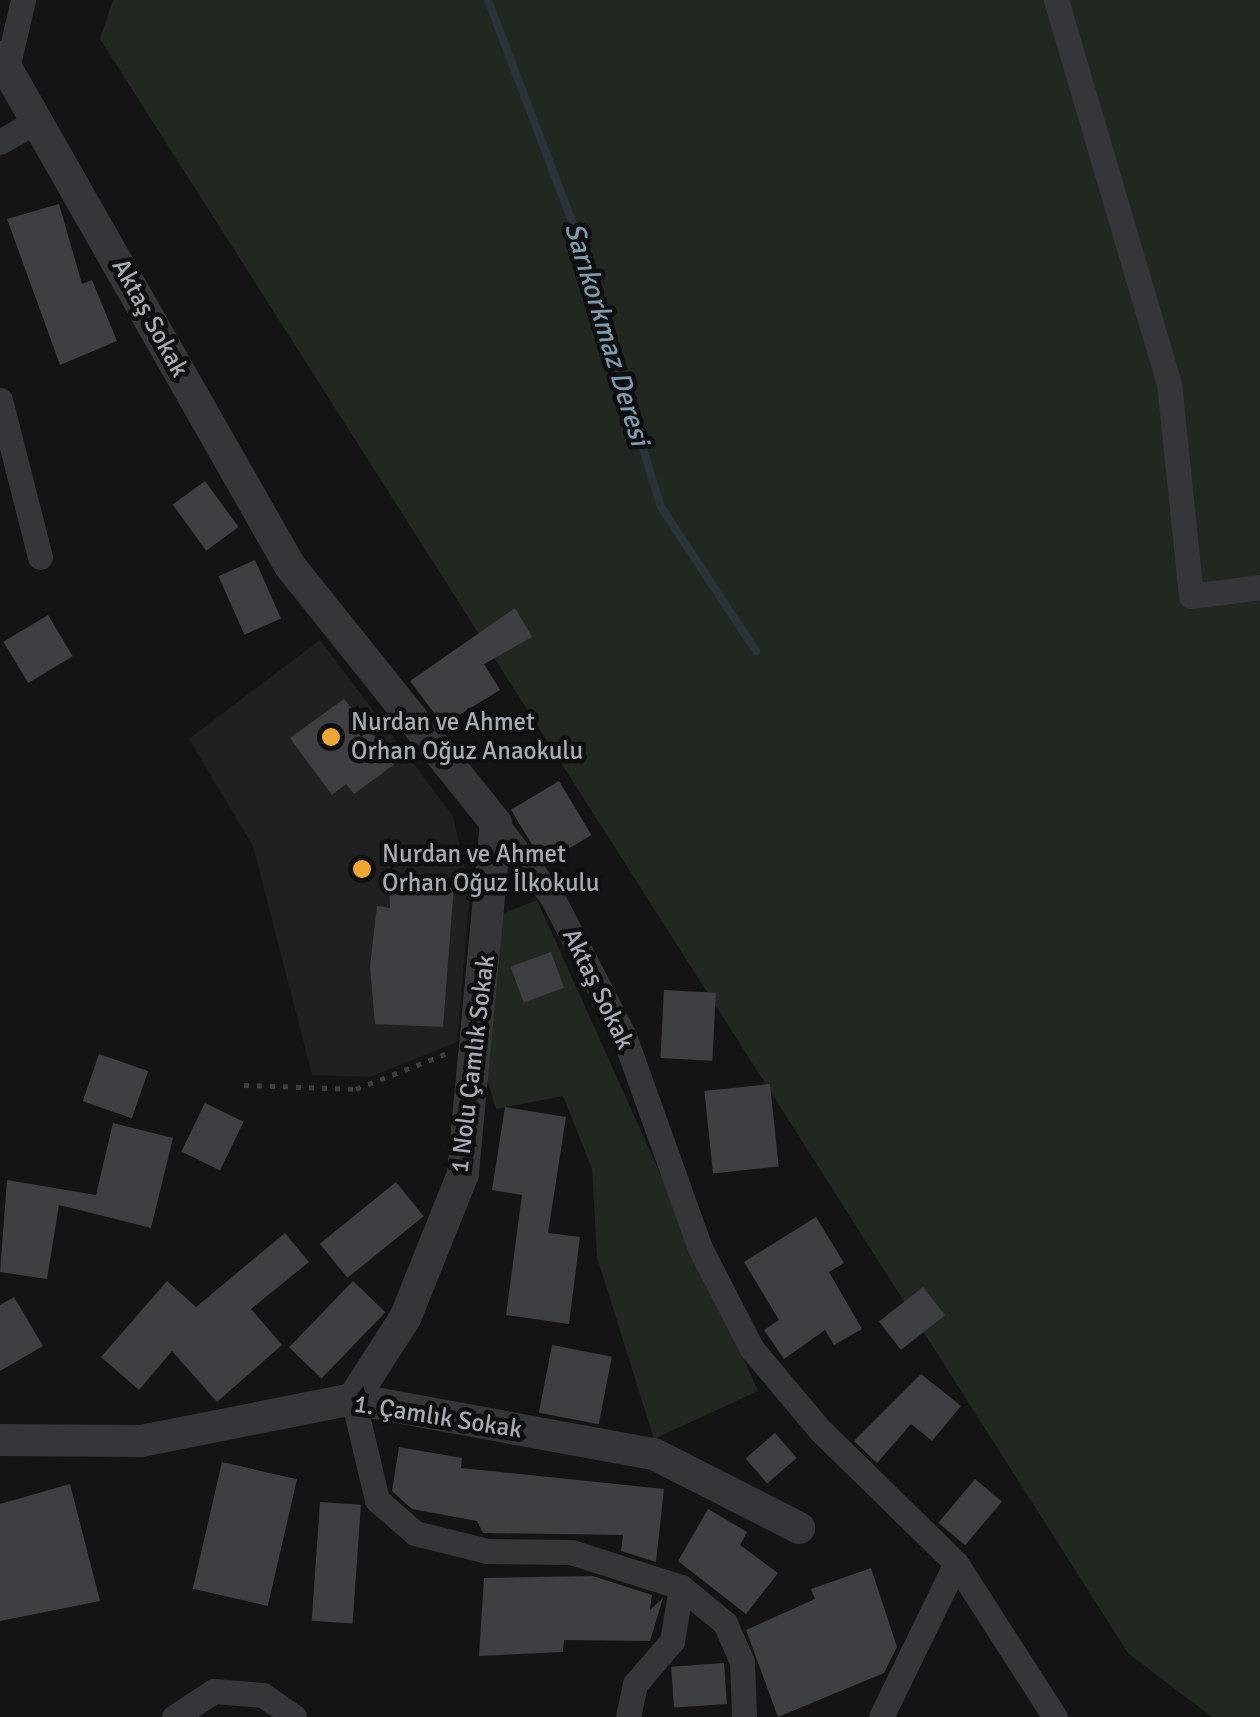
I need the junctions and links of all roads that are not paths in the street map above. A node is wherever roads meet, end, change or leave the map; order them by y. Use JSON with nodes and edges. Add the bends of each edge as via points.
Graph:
{"nodes":[{"id":1,"x":23,"y":0,"type":"edge"},
{"id":2,"x":1056,"y":0,"type":"edge"},
{"id":3,"x":4,"y":60,"type":"edge"},
{"id":4,"x":38,"y":119,"type":"junction"},
{"id":5,"x":0,"y":142,"type":"edge"},
{"id":6,"x":0,"y":400,"type":"edge"},
{"id":7,"x":40,"y":556,"type":"dead end"},
{"id":8,"x":1260,"y":587,"type":"edge"},
{"id":9,"x":496,"y":823,"type":"junction"},
{"id":10,"x":353,"y":1400,"type":"junction"},
{"id":11,"x":0,"y":1440,"type":"edge"},
{"id":12,"x":799,"y":1528,"type":"dead end"},
{"id":13,"x":956,"y":1563,"type":"junction"},
{"id":14,"x":682,"y":1587,"type":"junction"},
{"id":15,"x":174,"y":1717,"type":"edge"},
{"id":16,"x":294,"y":1717,"type":"edge"},
{"id":17,"x":628,"y":1717,"type":"edge"},
{"id":18,"x":744,"y":1717,"type":"edge"},
{"id":19,"x":881,"y":1717,"type":"edge"},
{"id":20,"x":1055,"y":1717,"type":"edge"}],
"edges":[{"from":1,"to":3,"type":"street"},
{"from":2,"to":8,"type":"street","via":[[1170,383],[1191,596]]},
{"from":3,"to":4,"type":"street","name":"Aktaş Sokak"},
{"from":4,"to":5,"type":"street"},
{"from":4,"to":9,"type":"street","name":"Aktaş Sokak","via":[[290,566]]},
{"from":6,"to":7,"type":"street"},
{"from":9,"to":10,"type":"street","name":"1 Nolu Çamlık Sokak","via":[[462,1174],[405,1318]]},
{"from":9,"to":13,"type":"street","name":"Aktaş Sokak","via":[[552,897],[624,1036],[700,1248],[752,1349],[820,1430]]},
{"from":10,"to":11,"type":"street","name":"1. Çamlık Sokak","via":[[141,1441]]},
{"from":10,"to":12,"type":"street","name":"1. Çamlık Sokak","via":[[654,1454]]},
{"from":10,"to":14,"type":"street","via":[[377,1500],[415,1533],[487,1550],[571,1552]]},
{"from":13,"to":19,"type":"street"},
{"from":13,"to":20,"type":"street","name":"Aktaş Sokak"},
{"from":14,"to":17,"type":"street","via":[[672,1640],[635,1684]]},
{"from":14,"to":18,"type":"street","via":[[725,1623],[742,1662]]},
{"from":15,"to":16,"type":"street","via":[[214,1691],[263,1695]]}]}
